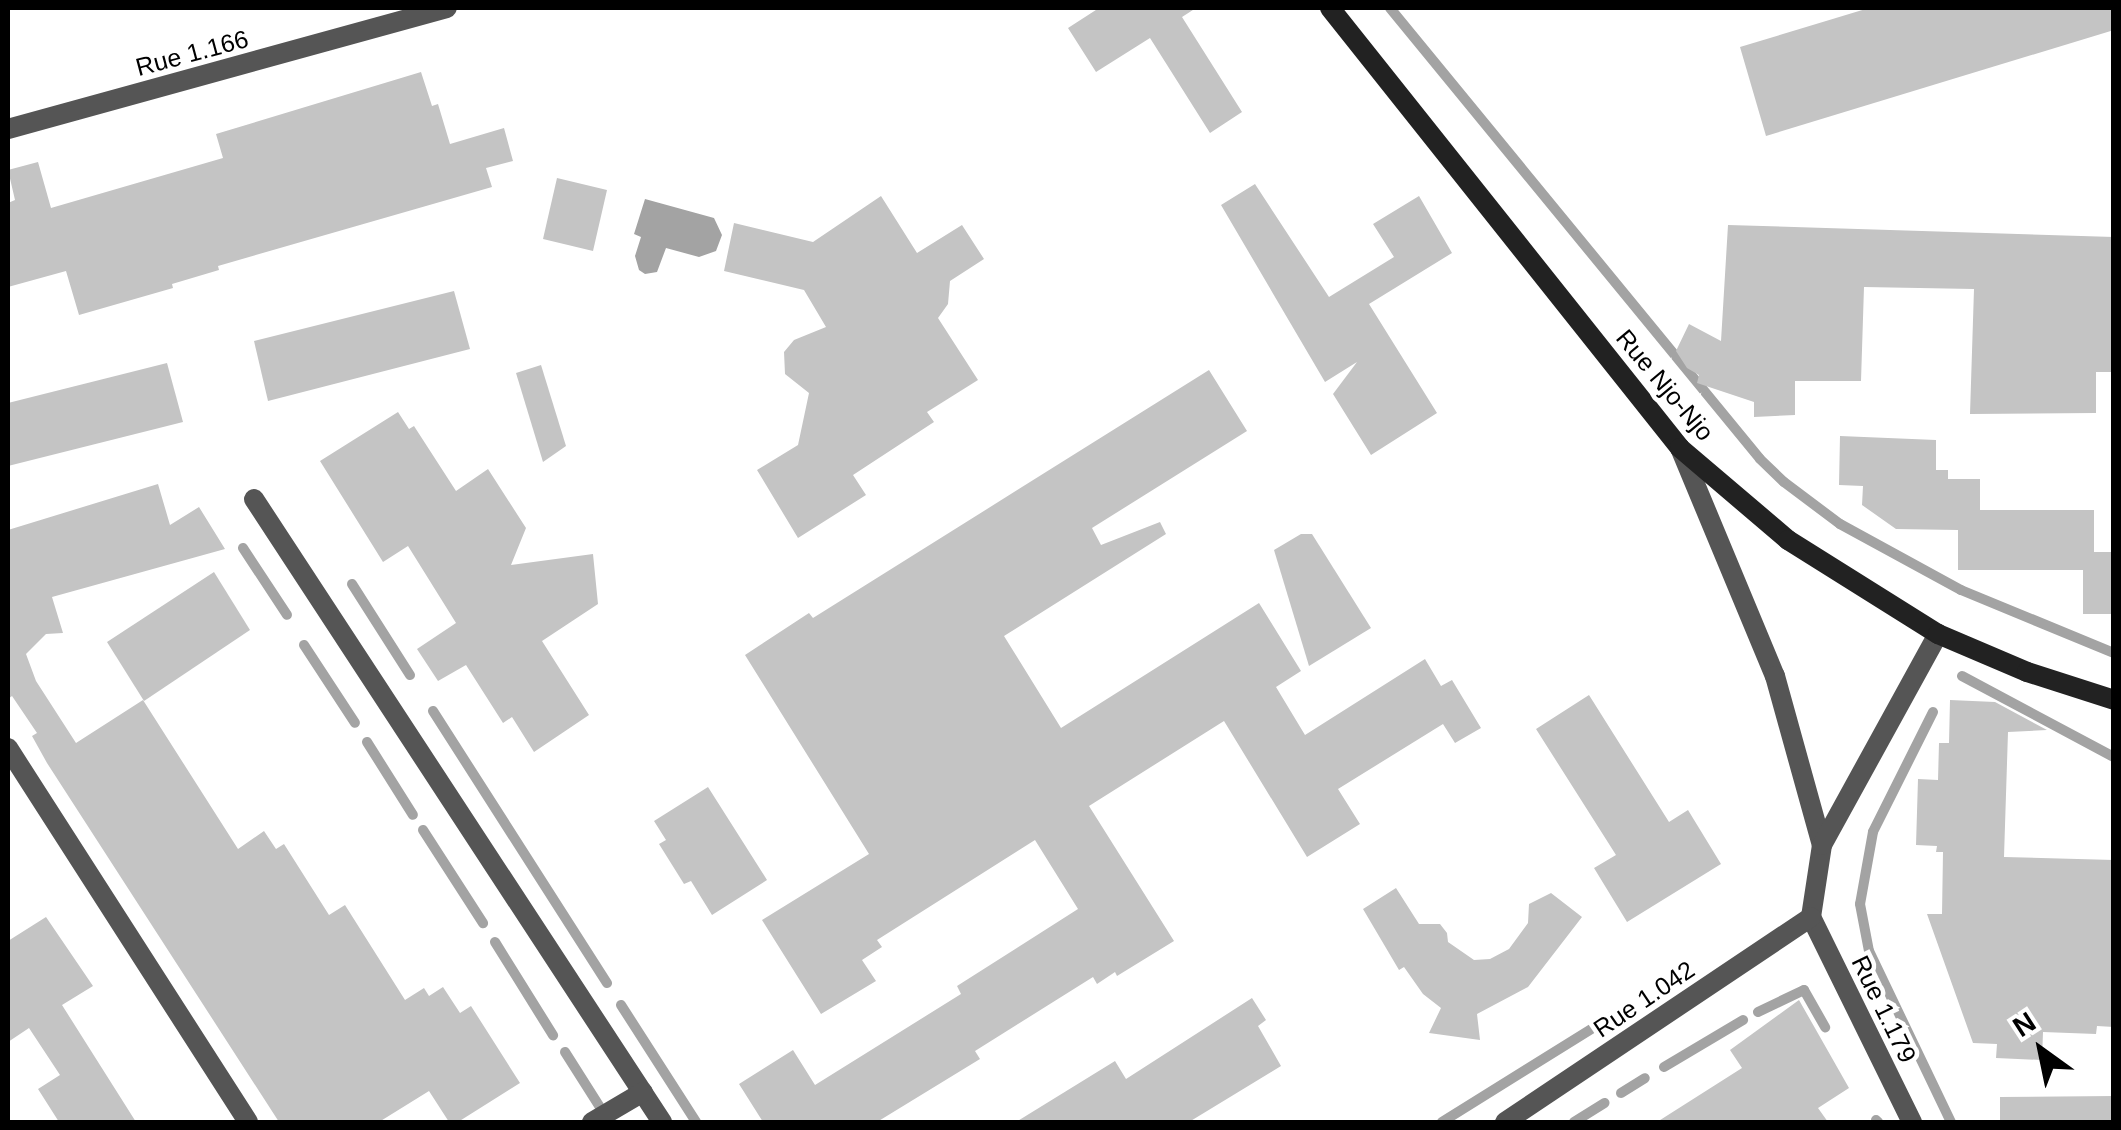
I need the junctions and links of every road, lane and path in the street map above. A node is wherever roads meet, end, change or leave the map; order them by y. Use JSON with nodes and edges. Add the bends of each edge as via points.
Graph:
{"nodes":[{"id":1,"x":447,"y":8,"type":"edge"},
{"id":2,"x":1330,"y":8,"type":"edge"},
{"id":3,"x":8,"y":130,"type":"edge"},
{"id":4,"x":1680,"y":448,"type":"junction"},
{"id":5,"x":254,"y":499,"type":"dead end"},
{"id":6,"x":1938,"y":634,"type":"junction"},
{"id":7,"x":2114,"y":700,"type":"edge"},
{"id":8,"x":8,"y":748,"type":"edge"},
{"id":9,"x":1822,"y":845,"type":"junction"},
{"id":10,"x":1811,"y":917,"type":"junction"},
{"id":11,"x":643,"y":1092,"type":"junction"},
{"id":12,"x":248,"y":1122,"type":"edge"},
{"id":13,"x":592,"y":1122,"type":"edge"},
{"id":14,"x":662,"y":1122,"type":"edge"},
{"id":15,"x":1505,"y":1122,"type":"edge"},
{"id":16,"x":1912,"y":1122,"type":"edge"}],
"edges":[{"from":1,"to":3,"type":"street","name":"Rue 1.166"},
{"from":2,"to":4,"type":"main road","name":"Rue Njo-Njo"},
{"from":4,"to":6,"type":"main road","name":"Rue Njo-Njo","via":[[1788,540]]},
{"from":4,"to":9,"type":"street","via":[[1775,676]]},
{"from":5,"to":11,"type":"street"},
{"from":6,"to":7,"type":"main road","name":"Rue Njo-Njo"},
{"from":6,"to":9,"type":"street"},
{"from":8,"to":12,"type":"street"},
{"from":9,"to":10,"type":"street"},
{"from":10,"to":15,"type":"street","name":"Rue 1.042"},
{"from":10,"to":16,"type":"street","name":"Rue 1.179"},
{"from":11,"to":13,"type":"street"},
{"from":11,"to":14,"type":"street"}]}
